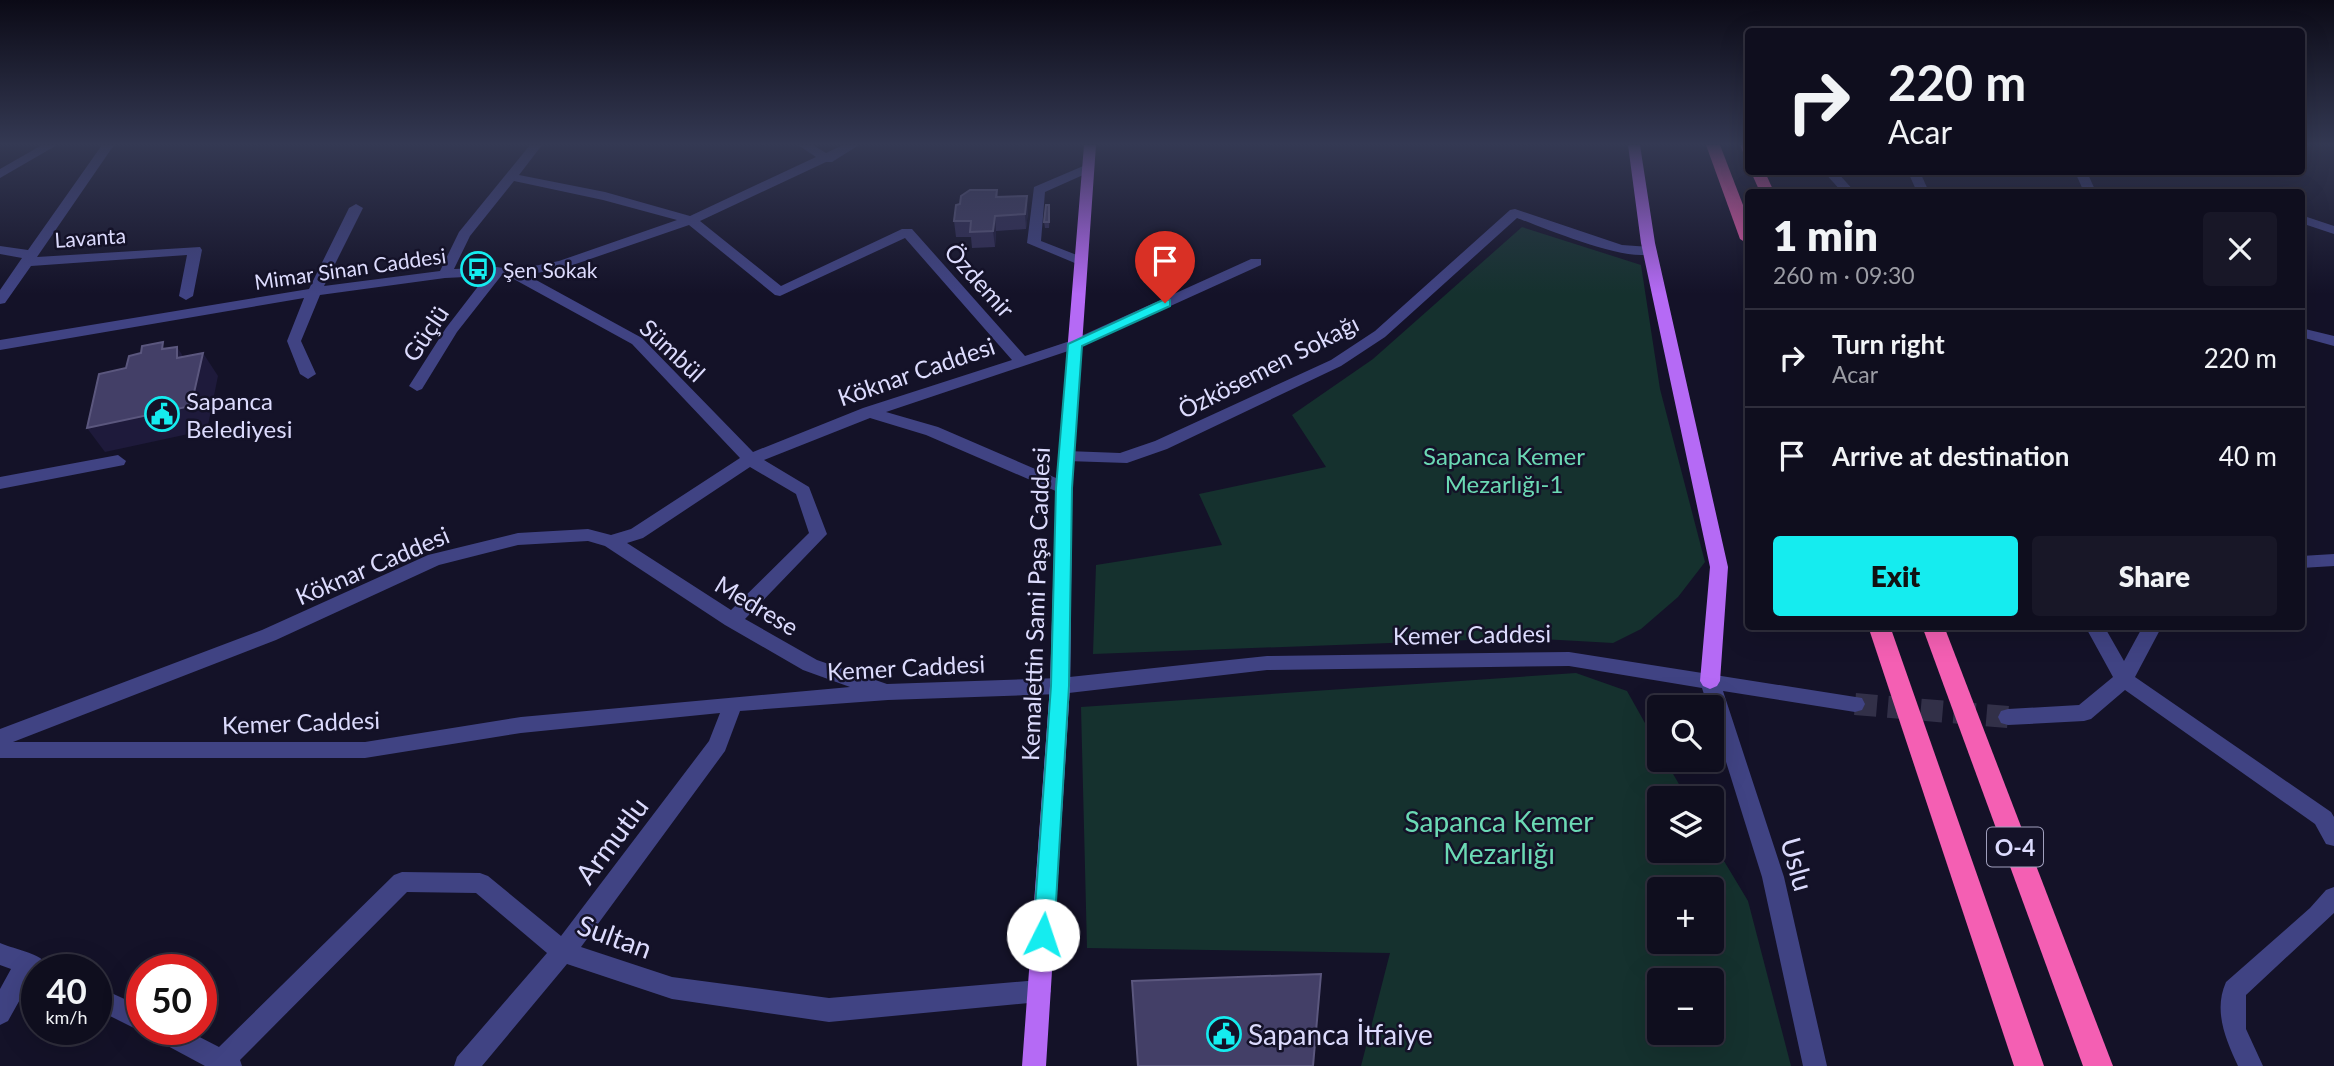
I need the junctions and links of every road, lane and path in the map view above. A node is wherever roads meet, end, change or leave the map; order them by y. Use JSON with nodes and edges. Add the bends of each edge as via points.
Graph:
{"nodes":[{"id":1,"x":73,"y":195,"type":"edge"},
{"id":2,"x":497,"y":195,"type":"edge"},
{"id":3,"x":599,"y":195,"type":"edge"},
{"id":4,"x":748,"y":195,"type":"edge"},
{"id":5,"x":1039,"y":195,"type":"edge"},
{"id":6,"x":1086,"y":195,"type":"edge"},
{"id":7,"x":1641,"y":195,"type":"edge"},
{"id":8,"x":1732,"y":195,"type":"edge"},
{"id":9,"x":356,"y":208,"type":"dead end"},
{"id":10,"x":691,"y":220,"type":"junction"},
{"id":11,"x":2305,"y":220,"type":"edge"},
{"id":12,"x":2334,"y":230,"type":"edge"},
{"id":13,"x":1745,"y":231,"type":"edge"},
{"id":14,"x":0,"y":250,"type":"edge"},
{"id":15,"x":1650,"y":251,"type":"junction"},
{"id":16,"x":28,"y":258,"type":"junction"},
{"id":17,"x":1082,"y":262,"type":"junction"},
{"id":18,"x":1256,"y":262,"type":"dead end"},
{"id":19,"x":497,"y":271,"type":"junction"},
{"id":20,"x":445,"y":274,"type":"junction"},
{"id":21,"x":514,"y":274,"type":"junction"},
{"id":22,"x":314,"y":292,"type":"junction"},
{"id":23,"x":186,"y":296,"type":"dead end"},
{"id":24,"x":0,"y":300,"type":"edge"},
{"id":25,"x":2305,"y":333,"type":"edge"},
{"id":26,"x":2334,"y":341,"type":"edge"},
{"id":27,"x":1075,"y":344,"type":"junction"},
{"id":28,"x":0,"y":345,"type":"edge"},
{"id":29,"x":1021,"y":360,"type":"junction"},
{"id":30,"x":308,"y":374,"type":"dead end"},
{"id":31,"x":417,"y":386,"type":"dead end"},
{"id":32,"x":869,"y":412,"type":"junction"},
{"id":33,"x":1067,"y":456,"type":"junction"},
{"id":34,"x":750,"y":459,"type":"junction"},
{"id":35,"x":118,"y":461,"type":"dead end"},
{"id":36,"x":0,"y":484,"type":"edge"},
{"id":37,"x":1064,"y":488,"type":"junction"},
{"id":38,"x":611,"y":541,"type":"junction"},
{"id":39,"x":2334,"y":560,"type":"edge"},
{"id":40,"x":2305,"y":562,"type":"edge"},
{"id":41,"x":732,"y":620,"type":"junction"},
{"id":42,"x":1879,"y":630,"type":"edge"},
{"id":43,"x":1934,"y":630,"type":"edge"},
{"id":44,"x":2096,"y":630,"type":"edge"},
{"id":45,"x":2150,"y":630,"type":"edge"},
{"id":46,"x":2124,"y":679,"type":"junction"},
{"id":47,"x":1710,"y":681,"type":"junction"},
{"id":48,"x":1060,"y":686,"type":"junction"},
{"id":49,"x":888,"y":692,"type":"junction"},
{"id":50,"x":733,"y":704,"type":"junction"},
{"id":51,"x":1855,"y":705,"type":"tunnel mouth"},
{"id":52,"x":2008,"y":717,"type":"tunnel mouth"},
{"id":53,"x":0,"y":738,"type":"edge"},
{"id":54,"x":0,"y":750,"type":"edge"},
{"id":55,"x":2330,"y":827,"type":"edge"},
{"id":56,"x":2334,"y":897,"type":"edge"},
{"id":57,"x":563,"y":951,"type":"junction"},
{"id":58,"x":0,"y":954,"type":"edge"},
{"id":59,"x":21,"y":961,"type":"edge"},
{"id":60,"x":21,"y":984,"type":"edge"},
{"id":61,"x":1040,"y":991,"type":"junction"},
{"id":62,"x":0,"y":1013,"type":"edge"},
{"id":63,"x":190,"y":1045,"type":"edge"},
{"id":64,"x":226,"y":1064,"type":"edge"},
{"id":65,"x":466,"y":1066,"type":"edge"},
{"id":66,"x":1034,"y":1066,"type":"edge"},
{"id":67,"x":1815,"y":1066,"type":"edge"},
{"id":68,"x":2029,"y":1066,"type":"edge"},
{"id":69,"x":2098,"y":1066,"type":"edge"},
{"id":70,"x":2251,"y":1066,"type":"edge"}],
"edges":[{"from":1,"to":16,"type":"street"},
{"from":2,"to":20,"type":"street","via":[[464,235]]},
{"from":3,"to":10,"type":"street"},
{"from":4,"to":10,"type":"street","name":"Mimar Sinan Caddesi"},
{"from":5,"to":17,"type":"street","via":[[1034,243]]},
{"from":6,"to":17,"type":"main road","name":"Kemalettin Sami Paşa Caddesi"},
{"from":7,"to":15,"type":"main road"},
{"from":8,"to":13,"type":"highway"},
{"from":9,"to":22,"type":"street"},
{"from":10,"to":21,"type":"street","name":"Mimar Sinan Caddesi","via":[[562,264]]},
{"from":10,"to":29,"type":"street","name":"Özdemir","via":[[780,292],[907,232]]},
{"from":11,"to":12,"type":"street"},
{"from":14,"to":16,"type":"street"},
{"from":15,"to":33,"type":"street","name":"Özkösemen Sokağı","via":[[1620,249],[1515,213],[1380,334],[1336,363],[1121,459]]},
{"from":15,"to":47,"type":"main road","via":[[1718,567]]},
{"from":16,"to":23,"type":"street","name":"Lavanta","via":[[195,250]]},
{"from":16,"to":24,"type":"street"},
{"from":17,"to":27,"type":"main road","name":"Kemalettin Sami Paşa Caddesi"},
{"from":18,"to":27,"type":"street","name":"Köknar Caddesi"},
{"from":19,"to":20,"type":"street","name":"Mimar Sinan Caddesi"},
{"from":19,"to":21,"type":"street","name":"Mimar Sinan Caddesi"},
{"from":19,"to":31,"type":"street","name":"Güçlü"},
{"from":20,"to":22,"type":"street","name":"Mimar Sinan Caddesi"},
{"from":21,"to":34,"type":"street","name":"Sümbül","via":[[637,341]]},
{"from":22,"to":28,"type":"street","name":"Mimar Sinan Caddesi"},
{"from":22,"to":30,"type":"street","via":[[294,341]]},
{"from":25,"to":26,"type":"street"},
{"from":27,"to":29,"type":"street","name":"Köknar Caddesi"},
{"from":27,"to":33,"type":"main road","name":"Kemalettin Sami Paşa Caddesi"},
{"from":29,"to":32,"type":"street","name":"Köknar Caddesi"},
{"from":32,"to":34,"type":"street","name":"Köknar Caddesi"},
{"from":32,"to":37,"type":"street","via":[[932,431]]},
{"from":33,"to":37,"type":"main road","name":"Kemalettin Sami Paşa Caddesi"},
{"from":34,"to":38,"type":"street","name":"Köknar Caddesi","via":[[637,534]]},
{"from":34,"to":41,"type":"street","name":"Sümbül","via":[[803,491],[818,534]]},
{"from":35,"to":36,"type":"street"},
{"from":37,"to":48,"type":"main road","name":"Kemalettin Sami Paşa Caddesi"},
{"from":38,"to":41,"type":"street","name":"Medrese"},
{"from":38,"to":53,"type":"street","name":"Köknar Caddesi","via":[[588,535],[517,539],[434,560],[269,635]]},
{"from":39,"to":40,"type":"street"},
{"from":41,"to":49,"type":"street","name":"Medrese","via":[[810,665]]},
{"from":42,"to":68,"type":"highway","number":"O-4"},
{"from":43,"to":69,"type":"highway","number":"O-4"},
{"from":44,"to":46,"type":"street"},
{"from":45,"to":46,"type":"street"},
{"from":46,"to":52,"type":"street","via":[[2084,713]]},
{"from":46,"to":55,"type":"street"},
{"from":47,"to":48,"type":"street","name":"Kemer Caddesi","via":[[1569,659],[1267,663]]},
{"from":47,"to":51,"type":"street","name":"Kemer Caddesi"},
{"from":47,"to":67,"type":"street","name":"Uslu","via":[[1773,877]]},
{"from":48,"to":49,"type":"street","name":"Kemer Caddesi"},
{"from":48,"to":61,"type":"main road","name":"Kemalettin Sami Paşa Caddesi"},
{"from":49,"to":50,"type":"street","name":"Kemer Caddesi"},
{"from":50,"to":54,"type":"street","name":"Kemer Caddesi","via":[[521,726],[365,750]]},
{"from":50,"to":57,"type":"street","name":"Armutlu","via":[[718,745]]},
{"from":56,"to":70,"type":"street","via":[[2234,990],[2234,1030]]},
{"from":57,"to":61,"type":"street","name":"Sultan","via":[[672,988],[829,1010]]},
{"from":57,"to":64,"type":"street","name":"Sultan","via":[[480,883],[402,882]]},
{"from":57,"to":65,"type":"street","name":"Armutlu"},
{"from":58,"to":59,"type":"street"},
{"from":60,"to":62,"type":"street"},
{"from":61,"to":66,"type":"main road","name":"Kemalettin Sami Paşa Caddesi"},
{"from":63,"to":64,"type":"street"}]}
